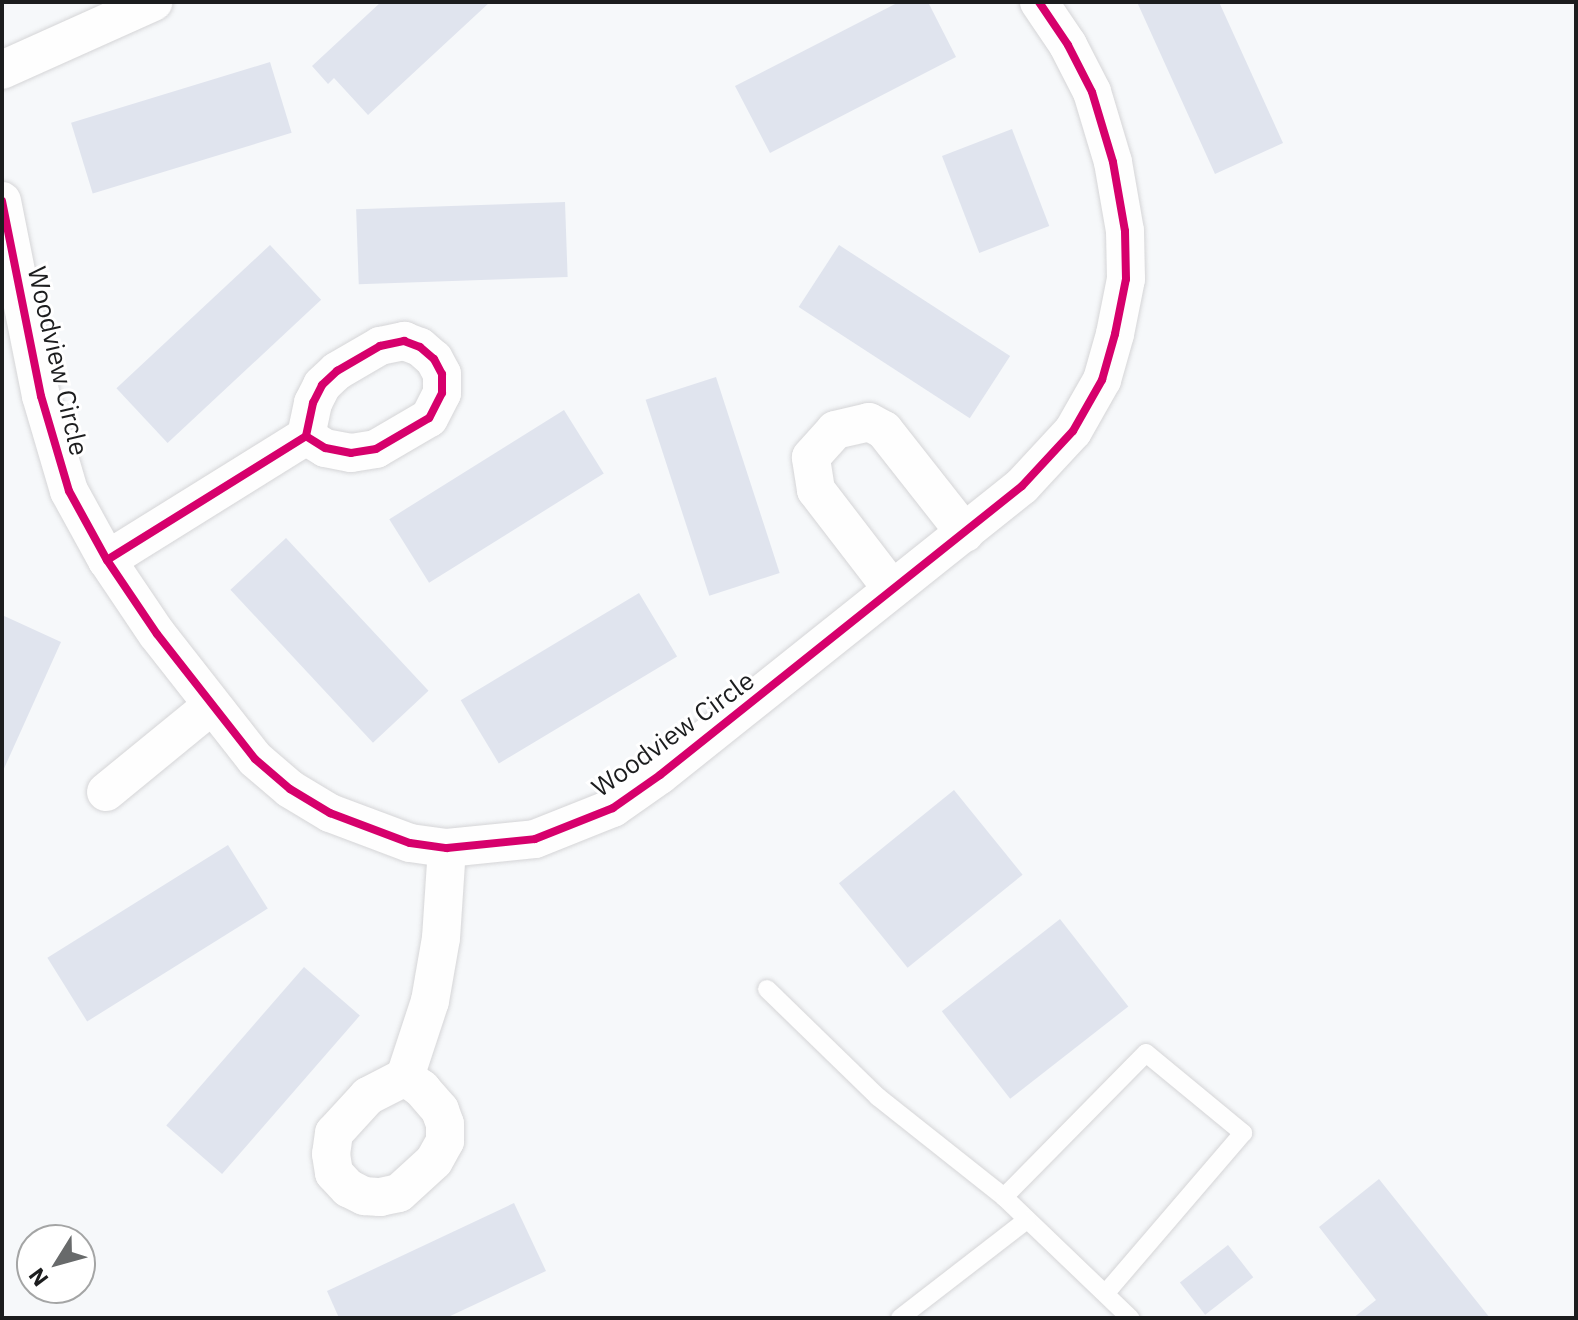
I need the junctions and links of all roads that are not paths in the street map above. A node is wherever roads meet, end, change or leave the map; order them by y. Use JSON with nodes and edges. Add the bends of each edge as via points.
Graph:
{"nodes":[{"id":1,"x":153,"y":2,"type":"edge"},
{"id":2,"x":1039,"y":2,"type":"edge"},
{"id":3,"x":2,"y":70,"type":"edge"},
{"id":4,"x":2,"y":201,"type":"edge"},
{"id":5,"x":12,"y":309,"type":"edge"},
{"id":6,"x":306,"y":436,"type":"dead end"},
{"id":7,"x":965,"y":533,"type":"junction"},
{"id":8,"x":107,"y":560,"type":"junction"},
{"id":9,"x":892,"y":589,"type":"junction"},
{"id":10,"x":211,"y":706,"type":"junction"},
{"id":11,"x":106,"y":792,"type":"dead end"},
{"id":12,"x":447,"y":848,"type":"junction"},
{"id":13,"x":767,"y":989,"type":"dead end"},
{"id":14,"x":405,"y":1077,"type":"dead end"},
{"id":15,"x":1004,"y":1197,"type":"junction"},
{"id":16,"x":1027,"y":1220,"type":"junction"},
{"id":17,"x":1106,"y":1293,"type":"junction"},
{"id":18,"x":900,"y":1318,"type":"edge"},
{"id":19,"x":1130,"y":1318,"type":"edge"}],
"edges":[{"from":1,"to":3,"type":"street"},
{"from":2,"to":7,"type":"street","name":"Woodview Circle","via":[[1092,92],[1113,162],[1125,231],[1126,279],[1102,380],[1073,431],[1037,472]]},
{"from":4,"to":5,"type":"street","name":"Woodview Circle"},
{"from":5,"to":8,"type":"street","name":"Woodview Circle","via":[[69,491]]},
{"from":6,"to":8,"type":"street"},
{"from":7,"to":9,"type":"street","name":"Woodview Circle"},
{"from":7,"to":9,"type":"street","via":[[884,430],[869,422],[835,430],[811,457],[816,490]]},
{"from":8,"to":10,"type":"street","name":"Woodview Circle"},
{"from":9,"to":12,"type":"street","name":"Woodview Circle","via":[[613,808],[535,839]]},
{"from":10,"to":11,"type":"street"},
{"from":10,"to":12,"type":"street","name":"Woodview Circle","via":[[255,759],[290,789],[330,813],[410,843]]},
{"from":12,"to":14,"type":"street","via":[[430,1001]]},
{"from":13,"to":15,"type":"lane","via":[[878,1097]]},
{"from":15,"to":16,"type":"lane"},
{"from":15,"to":17,"type":"lane","via":[[1146,1053],[1243,1133]]},
{"from":16,"to":17,"type":"lane"},
{"from":16,"to":18,"type":"lane"},
{"from":17,"to":19,"type":"lane"}]}
